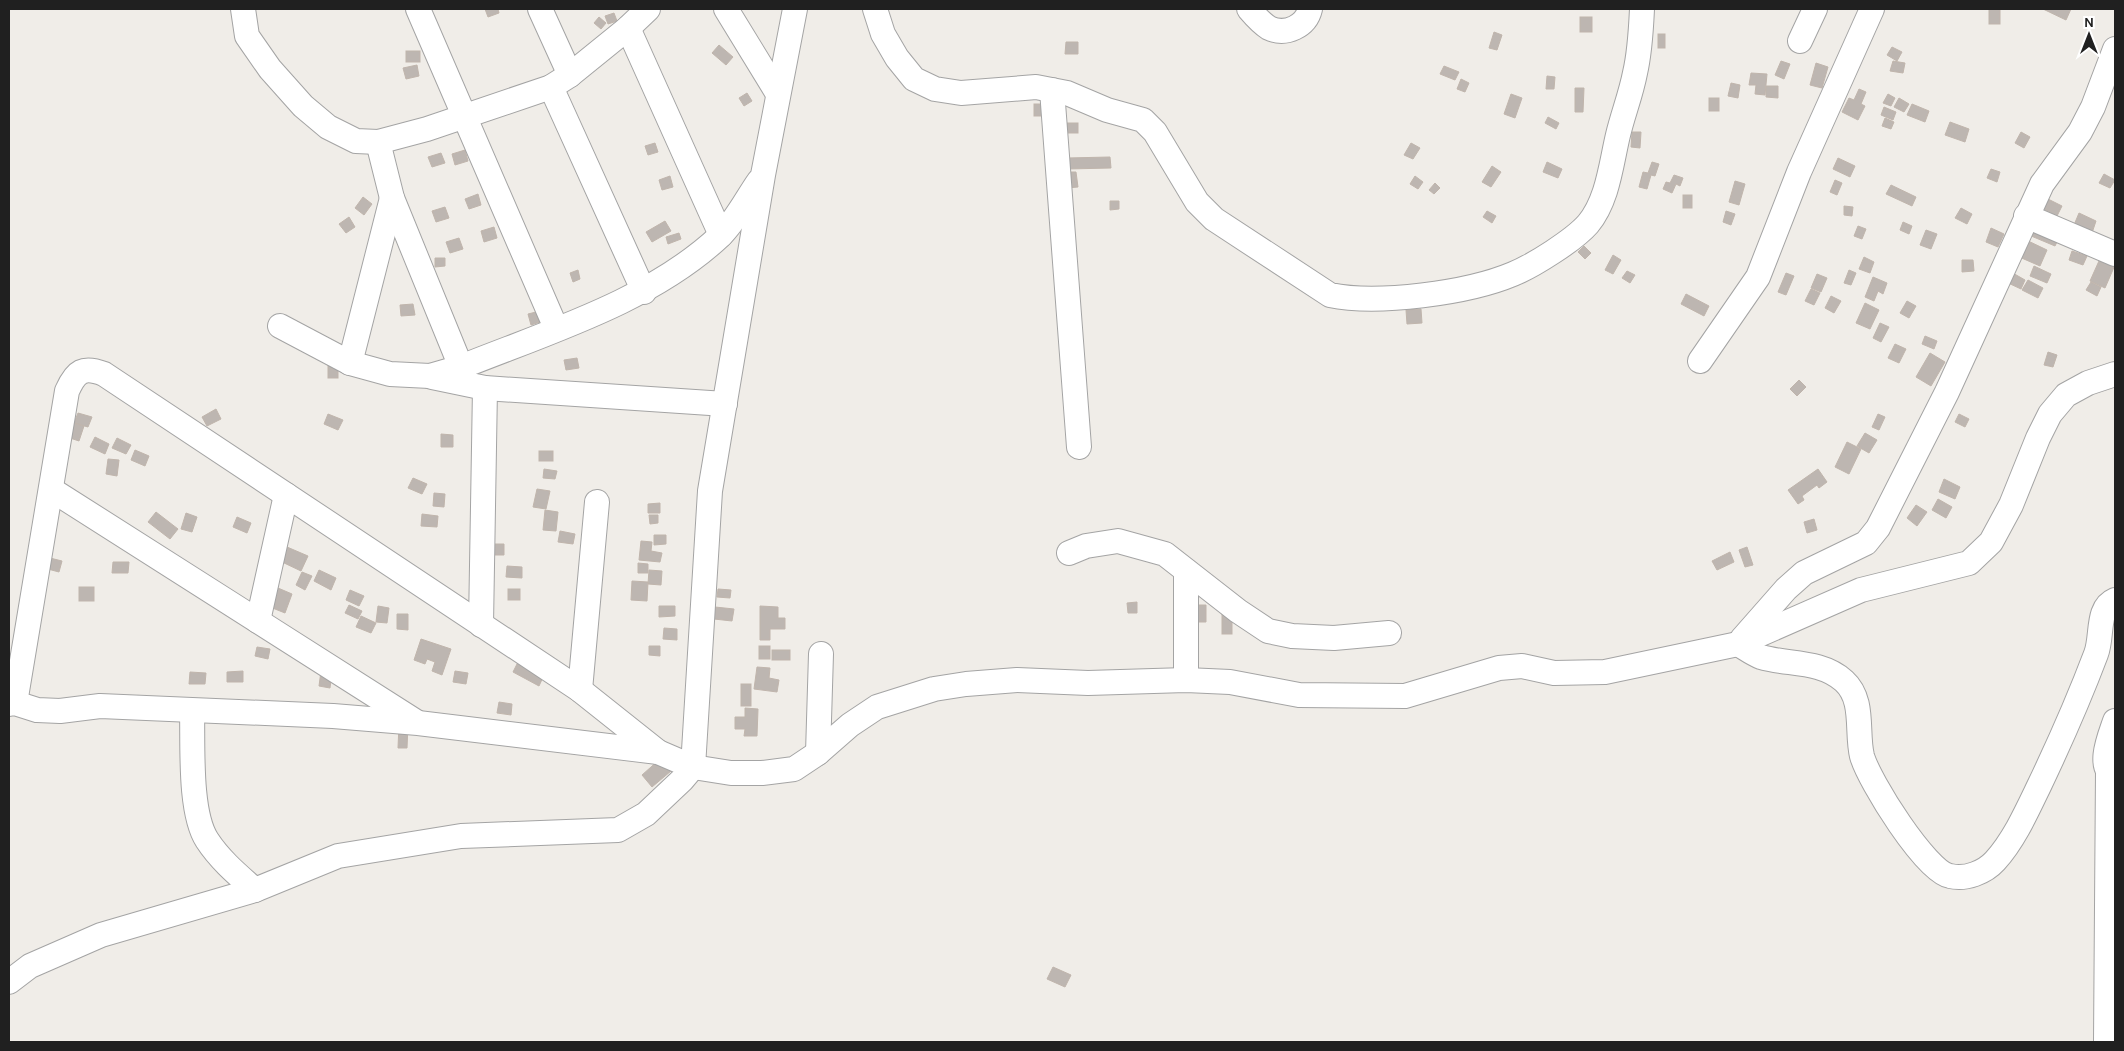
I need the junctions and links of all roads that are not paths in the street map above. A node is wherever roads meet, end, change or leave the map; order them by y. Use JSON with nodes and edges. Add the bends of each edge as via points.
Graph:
{"nodes":[{"id":1,"x":242,"y":9,"type":"edge"},
{"id":2,"x":418,"y":9,"type":"edge"},
{"id":3,"x":540,"y":9,"type":"edge"},
{"id":4,"x":648,"y":9,"type":"edge"},
{"id":5,"x":726,"y":9,"type":"edge"},
{"id":6,"x":795,"y":9,"type":"edge"},
{"id":7,"x":875,"y":9,"type":"edge"},
{"id":8,"x":1249,"y":9,"type":"edge"},
{"id":9,"x":1310,"y":9,"type":"edge"},
{"id":10,"x":1642,"y":9,"type":"edge"},
{"id":11,"x":1815,"y":9,"type":"edge"},
{"id":12,"x":1872,"y":9,"type":"edge"},
{"id":13,"x":628,"y":28,"type":"junction"},
{"id":14,"x":1800,"y":41,"type":"dead end"},
{"id":15,"x":2115,"y":49,"type":"edge"},
{"id":16,"x":560,"y":81,"type":"junction"},
{"id":17,"x":1052,"y":90,"type":"junction"},
{"id":18,"x":778,"y":94,"type":"junction"},
{"id":19,"x":465,"y":116,"type":"junction"},
{"id":20,"x":378,"y":142,"type":"junction"},
{"id":21,"x":763,"y":175,"type":"junction"},
{"id":22,"x":392,"y":198,"type":"junction"},
{"id":23,"x":2026,"y":216,"type":"junction"},
{"id":24,"x":721,"y":235,"type":"junction"},
{"id":25,"x":2115,"y":254,"type":"edge"},
{"id":26,"x":644,"y":292,"type":"junction"},
{"id":27,"x":280,"y":326,"type":"dead end"},
{"id":28,"x":556,"y":328,"type":"junction"},
{"id":29,"x":1700,"y":361,"type":"dead end"},
{"id":30,"x":350,"y":363,"type":"junction"},
{"id":31,"x":461,"y":367,"type":"junction"},
{"id":32,"x":2115,"y":374,"type":"edge"},
{"id":33,"x":430,"y":376,"type":"junction"},
{"id":34,"x":485,"y":388,"type":"junction"},
{"id":35,"x":725,"y":404,"type":"junction"},
{"id":36,"x":1079,"y":447,"type":"dead end"},
{"id":37,"x":52,"y":490,"type":"junction"},
{"id":38,"x":286,"y":495,"type":"junction"},
{"id":39,"x":597,"y":502,"type":"dead end"},
{"id":40,"x":1069,"y":553,"type":"dead end"},
{"id":41,"x":1186,"y":571,"type":"junction"},
{"id":42,"x":2115,"y":600,"type":"edge"},
{"id":43,"x":258,"y":621,"type":"junction"},
{"id":44,"x":481,"y":624,"type":"junction"},
{"id":45,"x":1388,"y":633,"type":"dead end"},
{"id":46,"x":1738,"y":644,"type":"junction"},
{"id":47,"x":821,"y":654,"type":"dead end"},
{"id":48,"x":1186,"y":680,"type":"junction"},
{"id":49,"x":580,"y":690,"type":"junction"},
{"id":50,"x":12,"y":704,"type":"edge"},
{"id":51,"x":192,"y":711,"type":"junction"},
{"id":52,"x":2115,"y":721,"type":"edge"},
{"id":53,"x":418,"y":723,"type":"junction"},
{"id":54,"x":658,"y":752,"type":"junction"},
{"id":55,"x":818,"y":753,"type":"junction"},
{"id":56,"x":693,"y":766,"type":"junction"},
{"id":57,"x":2112,"y":774,"type":"edge"},
{"id":58,"x":255,"y":890,"type":"junction"},
{"id":59,"x":9,"y":982,"type":"edge"},
{"id":60,"x":2106,"y":1042,"type":"edge"}],
"edges":[{"from":1,"to":20,"type":"street","via":[[247,36],[270,69],[304,106],[328,127],[356,141]]},
{"from":2,"to":19,"type":"street"},
{"from":3,"to":16,"type":"street"},
{"from":4,"to":13,"type":"street"},
{"from":5,"to":18,"type":"street"},
{"from":6,"to":18,"type":"street"},
{"from":7,"to":17,"type":"street","via":[[883,34],[914,80],[935,89],[961,93],[1036,88]]},
{"from":8,"to":9,"type":"street","via":[[1271,29],[1285,30],[1297,27],[1307,19]]},
{"from":10,"to":17,"type":"street","via":[[1636,72],[1607,184],[1588,224],[1557,248],[1512,274],[1413,297],[1349,299],[1330,295],[1214,219],[1197,202],[1155,132],[1143,120]]},
{"from":11,"to":14,"type":"street"},
{"from":12,"to":29,"type":"street","via":[[1799,172],[1758,277]]},
{"from":13,"to":16,"type":"street"},
{"from":13,"to":24,"type":"street"},
{"from":15,"to":23,"type":"street","via":[[2080,132],[2042,184]]},
{"from":16,"to":19,"type":"street"},
{"from":16,"to":26,"type":"street"},
{"from":17,"to":36,"type":"street"},
{"from":18,"to":21,"type":"street"},
{"from":19,"to":20,"type":"street"},
{"from":19,"to":28,"type":"street"},
{"from":20,"to":22,"type":"street"},
{"from":21,"to":24,"type":"street"},
{"from":21,"to":35,"type":"street"},
{"from":22,"to":30,"type":"street"},
{"from":22,"to":31,"type":"street"},
{"from":23,"to":25,"type":"street"},
{"from":23,"to":46,"type":"street","via":[[1947,392],[1878,528],[1866,543],[1804,573]]},
{"from":24,"to":26,"type":"street","via":[[674,273]]},
{"from":26,"to":28,"type":"street"},
{"from":27,"to":30,"type":"street"},
{"from":28,"to":31,"type":"street"},
{"from":30,"to":33,"type":"street","via":[[390,374]]},
{"from":31,"to":33,"type":"street"},
{"from":32,"to":46,"type":"street","via":[[2066,395],[2050,414],[2011,505],[1991,542],[1970,563],[1861,590]]},
{"from":33,"to":34,"type":"street"},
{"from":34,"to":35,"type":"street"},
{"from":34,"to":44,"type":"street"},
{"from":35,"to":56,"type":"street","via":[[710,491]]},
{"from":37,"to":38,"type":"street","via":[[67,391],[72,380],[82,371],[92,370],[104,374]]},
{"from":37,"to":43,"type":"street"},
{"from":37,"to":50,"type":"street"},
{"from":38,"to":43,"type":"street"},
{"from":38,"to":44,"type":"street"},
{"from":39,"to":49,"type":"street"},
{"from":40,"to":41,"type":"street","via":[[1086,546],[1118,541],[1165,554]]},
{"from":41,"to":45,"type":"street","via":[[1268,630],[1292,636],[1334,638]]},
{"from":41,"to":48,"type":"street"},
{"from":42,"to":46,"type":"street","via":[[2109,602],[2104,610],[2098,650],[2069,724],[2026,813],[1994,862],[1976,874],[1965,876],[1950,876],[1938,870],[1899,824],[1877,791],[1862,756],[1858,708],[1844,681],[1822,669],[1798,662],[1760,657]]},
{"from":43,"to":53,"type":"street"},
{"from":44,"to":49,"type":"street"},
{"from":46,"to":48,"type":"street","via":[[1606,672],[1554,673],[1522,666],[1498,668],[1405,696],[1299,695],[1230,682]]},
{"from":47,"to":55,"type":"street"},
{"from":48,"to":55,"type":"street","via":[[1088,683],[1017,680],[934,689],[877,707]]},
{"from":49,"to":54,"type":"street"},
{"from":50,"to":51,"type":"street","via":[[60,711],[100,706]]},
{"from":51,"to":53,"type":"street"},
{"from":51,"to":58,"type":"street","via":[[196,813],[206,839],[224,862]]},
{"from":52,"to":57,"type":"street","via":[[2106,753],[2106,766]]},
{"from":53,"to":54,"type":"street"},
{"from":54,"to":56,"type":"street"},
{"from":55,"to":56,"type":"street","via":[[794,769],[762,773],[731,773]]},
{"from":56,"to":58,"type":"street","via":[[646,814],[618,830],[461,836],[338,856]]},
{"from":57,"to":60,"type":"street"},
{"from":58,"to":59,"type":"street","via":[[101,935],[30,966]]}]}
